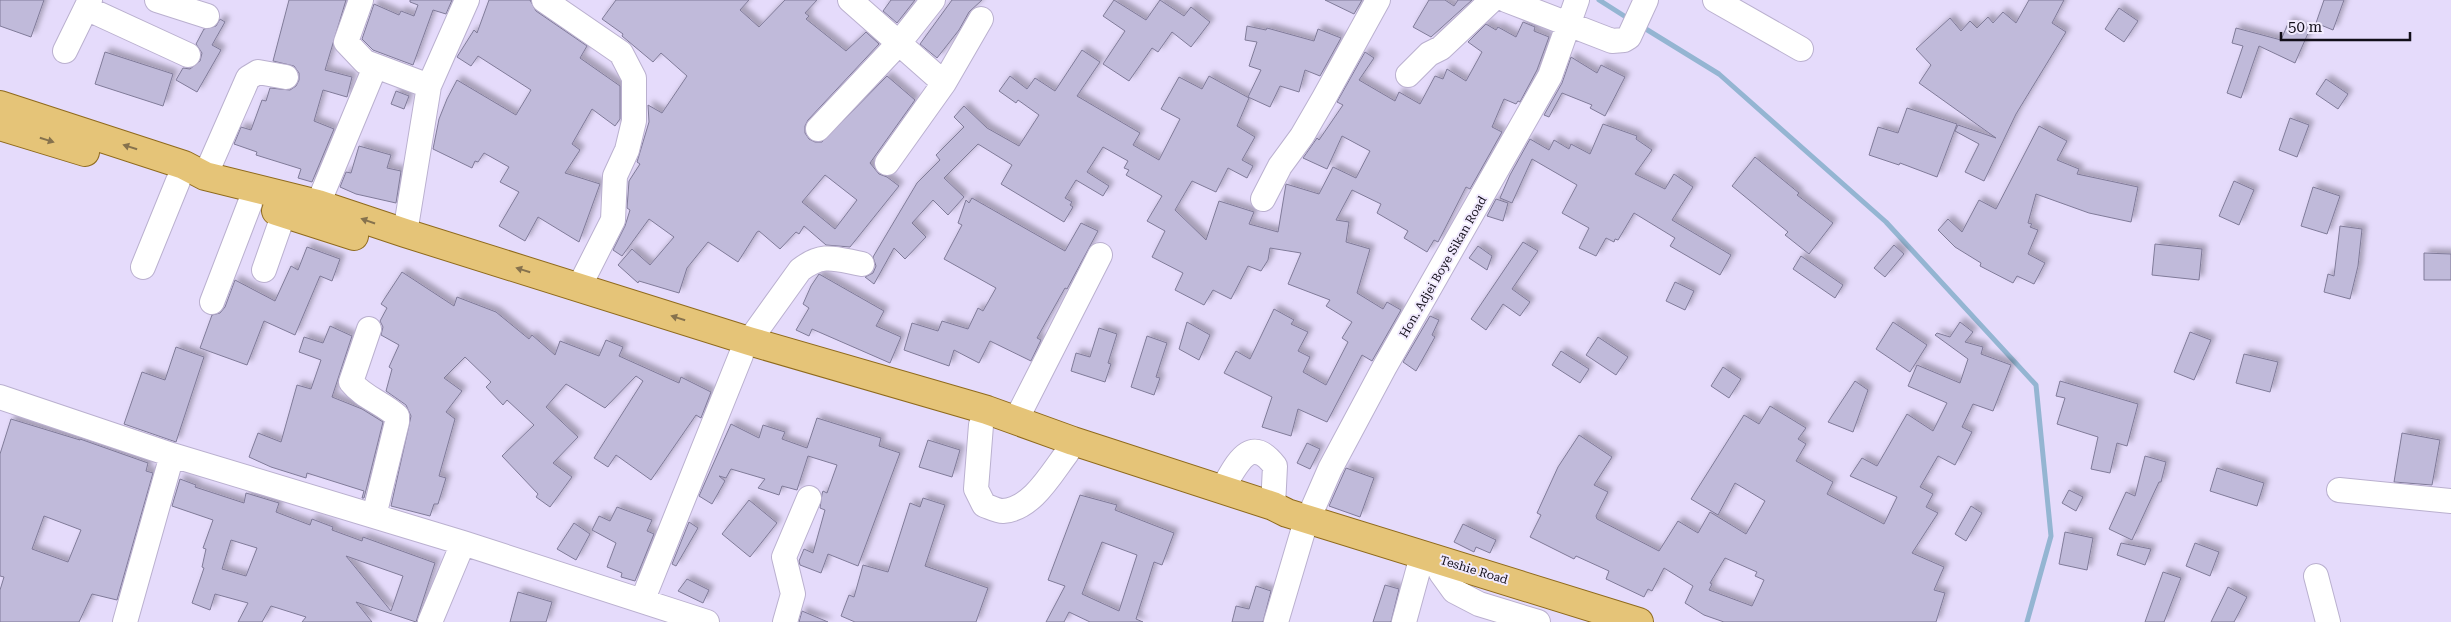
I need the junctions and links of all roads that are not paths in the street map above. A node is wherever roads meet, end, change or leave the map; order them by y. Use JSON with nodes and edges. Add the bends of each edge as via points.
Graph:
{"nodes":[{"id":1,"x":157,"y":0,"type":"edge"},
{"id":2,"x":361,"y":0,"type":"edge"},
{"id":3,"x":467,"y":0,"type":"edge"},
{"id":4,"x":544,"y":0,"type":"edge"},
{"id":5,"x":850,"y":0,"type":"edge"},
{"id":6,"x":933,"y":0,"type":"edge"},
{"id":7,"x":1378,"y":0,"type":"edge"},
{"id":8,"x":1492,"y":0,"type":"edge"},
{"id":9,"x":1506,"y":0,"type":"edge"},
{"id":10,"x":1646,"y":0,"type":"edge"},
{"id":11,"x":1715,"y":0,"type":"edge"},
{"id":12,"x":88,"y":4,"type":"edge"},
{"id":13,"x":1574,"y":10,"type":"edge"},
{"id":14,"x":207,"y":16,"type":"dead end"},
{"id":15,"x":981,"y":19,"type":"dead end"},
{"id":16,"x":899,"y":44,"type":"junction"},
{"id":17,"x":1801,"y":49,"type":"dead end"},
{"id":18,"x":65,"y":51,"type":"dead end"},
{"id":19,"x":188,"y":55,"type":"dead end"},
{"id":20,"x":375,"y":67,"type":"junction"},
{"id":21,"x":1408,"y":75,"type":"dead end"},
{"id":22,"x":286,"y":77,"type":"dead end"},
{"id":23,"x":944,"y":83,"type":"junction"},
{"id":24,"x":429,"y":86,"type":"junction"},
{"id":25,"x":0,"y":105,"type":"edge"},
{"id":26,"x":0,"y":126,"type":"edge"},
{"id":27,"x":818,"y":129,"type":"dead end"},
{"id":28,"x":887,"y":163,"type":"dead end"},
{"id":29,"x":205,"y":176,"type":"junction"},
{"id":30,"x":178,"y":180,"type":"junction"},
{"id":31,"x":1263,"y":199,"type":"dead end"},
{"id":32,"x":250,"y":203,"type":"junction"},
{"id":33,"x":318,"y":204,"type":"junction"},
{"id":34,"x":284,"y":213,"type":"junction"},
{"id":35,"x":405,"y":233,"type":"junction"},
{"id":36,"x":1100,"y":255,"type":"dead end"},
{"id":37,"x":862,"y":264,"type":"dead end"},
{"id":38,"x":144,"y":266,"type":"dead end"},
{"id":39,"x":264,"y":270,"type":"dead end"},
{"id":40,"x":579,"y":288,"type":"junction"},
{"id":41,"x":212,"y":302,"type":"dead end"},
{"id":42,"x":368,"y":329,"type":"dead end"},
{"id":43,"x":745,"y":348,"type":"junction"},
{"id":44,"x":0,"y":397,"type":"edge"},
{"id":45,"x":1016,"y":420,"type":"junction"},
{"id":46,"x":981,"y":425,"type":"junction"},
{"id":47,"x":1067,"y":453,"type":"junction"},
{"id":48,"x":172,"y":454,"type":"junction"},
{"id":49,"x":1222,"y":489,"type":"junction"},
{"id":50,"x":2339,"y":490,"type":"dead end"},
{"id":51,"x":809,"y":498,"type":"dead end"},
{"id":52,"x":2451,"y":501,"type":"edge"},
{"id":53,"x":1273,"y":506,"type":"junction"},
{"id":54,"x":374,"y":516,"type":"junction"},
{"id":55,"x":1306,"y":525,"type":"junction"},
{"id":56,"x":463,"y":542,"type":"junction"},
{"id":57,"x":1430,"y":570,"type":"junction"},
{"id":58,"x":2316,"y":576,"type":"dead end"},
{"id":59,"x":643,"y":599,"type":"junction"},
{"id":60,"x":666,"y":616,"type":"edge"},
{"id":61,"x":125,"y":622,"type":"edge"},
{"id":62,"x":430,"y":622,"type":"edge"},
{"id":63,"x":707,"y":622,"type":"edge"},
{"id":64,"x":784,"y":622,"type":"edge"},
{"id":65,"x":1276,"y":622,"type":"edge"},
{"id":66,"x":1404,"y":622,"type":"edge"},
{"id":67,"x":1538,"y":622,"type":"edge"},
{"id":68,"x":1591,"y":622,"type":"edge"},
{"id":69,"x":1640,"y":622,"type":"edge"},
{"id":70,"x":2328,"y":622,"type":"edge"}],
"edges":[{"from":1,"to":14,"type":"street"},
{"from":2,"to":20,"type":"street","via":[[346,42],[365,62]]},
{"from":3,"to":24,"type":"street"},
{"from":4,"to":40,"type":"street","via":[[621,53],[634,78],[634,121],[627,150],[615,176],[613,220]]},
{"from":5,"to":16,"type":"street"},
{"from":6,"to":16,"type":"street"},
{"from":7,"to":31,"type":"street","via":[[1320,106],[1280,166]]},
{"from":8,"to":21,"type":"street"},
{"from":9,"to":13,"type":"street"},
{"from":10,"to":13,"type":"street","via":[[1624,40],[1612,40]]},
{"from":11,"to":17,"type":"street"},
{"from":12,"to":18,"type":"street"},
{"from":12,"to":19,"type":"street"},
{"from":13,"to":55,"type":"street","name":"Hon. Adjei Boye Sikan Road","via":[[1550,76],[1348,433]]},
{"from":15,"to":23,"type":"street"},
{"from":16,"to":23,"type":"street"},
{"from":16,"to":27,"type":"street"},
{"from":20,"to":24,"type":"street"},
{"from":20,"to":33,"type":"street"},
{"from":22,"to":29,"type":"street","via":[[258,72],[248,78]]},
{"from":23,"to":28,"type":"street"},
{"from":24,"to":35,"type":"street"},
{"from":29,"to":25,"type":"main road","one_way":true,"via":[[184,165]]},
{"from":26,"to":30,"type":"main road","one_way":true},
{"from":29,"to":33,"type":"main road"},
{"from":30,"to":32,"type":"main road"},
{"from":30,"to":38,"type":"street"},
{"from":32,"to":34,"type":"main road"},
{"from":32,"to":41,"type":"street"},
{"from":35,"to":33,"type":"main road","one_way":true},
{"from":34,"to":39,"type":"street"},
{"from":34,"to":43,"type":"main road","via":[[560,301]]},
{"from":40,"to":35,"type":"main road","one_way":true},
{"from":36,"to":45,"type":"street"},
{"from":37,"to":43,"type":"street","via":[[822,257],[810,261],[800,270]]},
{"from":43,"to":40,"type":"main road","one_way":true},
{"from":42,"to":54,"type":"street","via":[[351,382],[397,416]]},
{"from":43,"to":45,"type":"main road","via":[[883,378]]},
{"from":43,"to":46,"type":"main road"},
{"from":43,"to":59,"type":"street"},
{"from":44,"to":48,"type":"street"},
{"from":45,"to":49,"type":"main road"},
{"from":46,"to":47,"type":"main road"},
{"from":46,"to":47,"type":"street","via":[[976,489],[984,505],[1001,511],[1022,505]]},
{"from":47,"to":55,"type":"main road","via":[[1269,524]]},
{"from":48,"to":54,"type":"street"},
{"from":48,"to":61,"type":"street"},
{"from":49,"to":53,"type":"main road"},
{"from":49,"to":53,"type":"street","via":[[1244,454],[1252,452],[1268,457],[1276,466]]},
{"from":50,"to":52,"type":"street"},
{"from":51,"to":64,"type":"street","via":[[784,557],[793,594]]},
{"from":53,"to":55,"type":"main road"},
{"from":54,"to":56,"type":"street"},
{"from":55,"to":57,"type":"main road","name":"Teshie Road"},
{"from":55,"to":65,"type":"street","name":"Hon. Adjei Boye Sikan Road"},
{"from":55,"to":69,"type":"main road","name":"Teshie Road"},
{"from":56,"to":59,"type":"street"},
{"from":56,"to":62,"type":"street"},
{"from":57,"to":66,"type":"street"},
{"from":57,"to":67,"type":"street","via":[[1454,591],[1479,604]]},
{"from":57,"to":68,"type":"main road","name":"Teshie Road"},
{"from":58,"to":70,"type":"street"},
{"from":59,"to":60,"type":"street"},
{"from":60,"to":63,"type":"street"}]}
